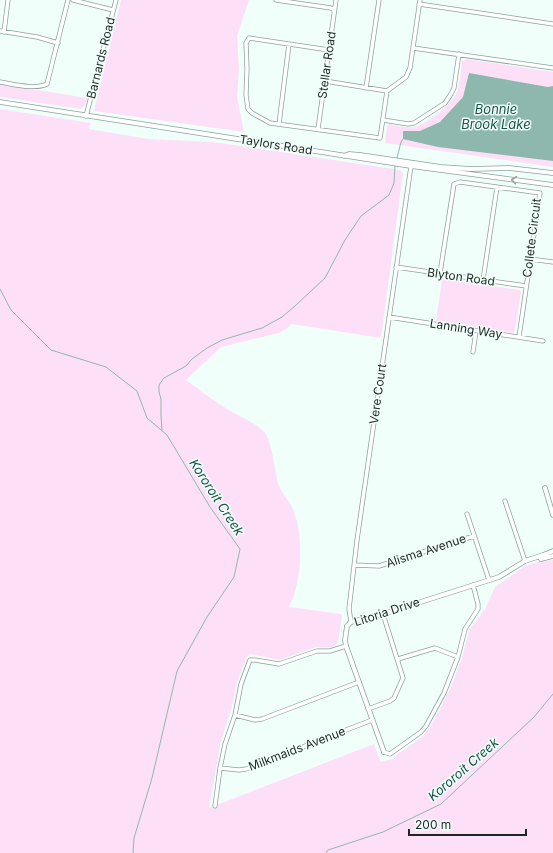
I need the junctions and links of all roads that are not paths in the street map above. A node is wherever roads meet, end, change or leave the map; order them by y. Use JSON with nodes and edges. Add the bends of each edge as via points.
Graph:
{"nodes":[{"id":1,"x":8,"y":0,"type":"edge"},
{"id":2,"x":68,"y":0,"type":"edge"},
{"id":3,"x":73,"y":0,"type":"edge"},
{"id":4,"x":116,"y":0,"type":"edge"},
{"id":5,"x":276,"y":0,"type":"edge"},
{"id":6,"x":336,"y":0,"type":"edge"},
{"id":7,"x":379,"y":0,"type":"edge"},
{"id":8,"x":420,"y":2,"type":"edge"},
{"id":9,"x":113,"y":10,"type":"junction"},
{"id":10,"x":335,"y":13,"type":"junction"},
{"id":11,"x":553,"y":24,"type":"edge"},
{"id":12,"x":2,"y":31,"type":"edge"},
{"id":13,"x":58,"y":43,"type":"junction"},
{"id":14,"x":289,"y":44,"type":"junction"},
{"id":15,"x":413,"y":48,"type":"junction"},
{"id":16,"x":329,"y":50,"type":"junction"},
{"id":17,"x":459,"y":54,"type":"junction"},
{"id":18,"x":553,"y":68,"type":"edge"},
{"id":19,"x":325,"y":81,"type":"junction"},
{"id":20,"x":0,"y":82,"type":"edge"},
{"id":21,"x":366,"y":88,"type":"junction"},
{"id":22,"x":387,"y":91,"type":"junction"},
{"id":23,"x":0,"y":102,"type":"edge"},
{"id":24,"x":86,"y":116,"type":"junction"},
{"id":25,"x":383,"y":120,"type":"junction"},
{"id":26,"x":279,"y":124,"type":"junction"},
{"id":27,"x":318,"y":129,"type":"junction"},
{"id":28,"x":344,"y":156,"type":"junction"},
{"id":29,"x":411,"y":166,"type":"junction"},
{"id":30,"x":553,"y":173,"type":"edge"},
{"id":31,"x":553,"y":185,"type":"edge"},
{"id":32,"x":497,"y":187,"type":"junction"},
{"id":33,"x":530,"y":259,"type":"junction"},
{"id":34,"x":553,"y":262,"type":"edge"},
{"id":35,"x":396,"y":267,"type":"junction"},
{"id":36,"x":440,"y":274,"type":"junction"},
{"id":37,"x":483,"y":280,"type":"junction"},
{"id":38,"x":526,"y":286,"type":"junction"},
{"id":39,"x":389,"y":317,"type":"junction"},
{"id":40,"x":476,"y":331,"type":"junction"},
{"id":41,"x":519,"y":337,"type":"junction"},
{"id":42,"x":543,"y":341,"type":"dead end"},
{"id":43,"x":473,"y":352,"type":"dead end"},
{"id":44,"x":545,"y":488,"type":"dead end"},
{"id":45,"x":505,"y":501,"type":"dead end"},
{"id":46,"x":467,"y":514,"type":"dead end"},
{"id":47,"x":553,"y":515,"type":"edge"},
{"id":48,"x":474,"y":536,"type":"junction"},
{"id":49,"x":553,"y":550,"type":"edge"},
{"id":50,"x":553,"y":556,"type":"edge"},
{"id":51,"x":534,"y":559,"type":"junction"},
{"id":52,"x":525,"y":561,"type":"junction"},
{"id":53,"x":355,"y":564,"type":"junction"},
{"id":54,"x":489,"y":580,"type":"junction"},
{"id":55,"x":473,"y":585,"type":"junction"},
{"id":56,"x":383,"y":614,"type":"junction"},
{"id":57,"x":351,"y":622,"type":"junction"},
{"id":58,"x":346,"y":646,"type":"junction"},
{"id":59,"x":458,"y":656,"type":"junction"},
{"id":60,"x":398,"y":659,"type":"junction"},
{"id":61,"x":359,"y":682,"type":"junction"},
{"id":62,"x":368,"y":709,"type":"junction"},
{"id":63,"x":234,"y":715,"type":"junction"},
{"id":64,"x":372,"y":720,"type":"junction"},
{"id":65,"x":384,"y":752,"type":"joint"},
{"id":66,"x":220,"y":768,"type":"junction"},
{"id":67,"x":215,"y":806,"type":"dead end"}],
"edges":[{"from":1,"to":12,"type":"street"},
{"from":2,"to":13,"type":"street"},
{"from":3,"to":9,"type":"street"},
{"from":4,"to":9,"type":"street","name":"Barnards Road"},
{"from":5,"to":10,"type":"street","via":[[331,8]]},
{"from":6,"to":10,"type":"street","name":"Stellar Road"},
{"from":7,"to":21,"type":"street"},
{"from":8,"to":11,"type":"street"},
{"from":8,"to":15,"type":"street"},
{"from":9,"to":24,"type":"street","name":"Barnards Road"},
{"from":10,"to":16,"type":"street","name":"Stellar Road"},
{"from":12,"to":13,"type":"street"},
{"from":13,"to":20,"type":"street","via":[[47,84],[27,86]]},
{"from":14,"to":16,"type":"street"},
{"from":14,"to":26,"type":"street"},
{"from":14,"to":26,"type":"street","via":[[249,38],[246,44],[248,109],[270,123]]},
{"from":15,"to":17,"type":"street"},
{"from":15,"to":22,"type":"street","via":[[406,76]]},
{"from":16,"to":19,"type":"street","name":"Stellar Road"},
{"from":17,"to":18,"type":"street"},
{"from":17,"to":25,"type":"street","via":[[454,88],[445,102],[414,123]]},
{"from":19,"to":21,"type":"street"},
{"from":19,"to":27,"type":"street","name":"Stellar Road"},
{"from":21,"to":22,"type":"street"},
{"from":22,"to":25,"type":"street"},
{"from":23,"to":24,"type":"street","name":"Taylors Road"},
{"from":24,"to":28,"type":"street","name":"Taylors Road"},
{"from":25,"to":27,"type":"street","via":[[380,138]]},
{"from":26,"to":27,"type":"street"},
{"from":28,"to":29,"type":"street","name":"Taylors Road"},
{"from":28,"to":30,"type":"street","via":[[360,155],[456,168],[509,168]]},
{"from":31,"to":29,"type":"street","name":"Taylors Road","one_way":true},
{"from":29,"to":35,"type":"street","name":"Vere Court"},
{"from":32,"to":33,"type":"street","name":"Collete Circuit","via":[[540,193]]},
{"from":32,"to":36,"type":"street","name":"Collete Circuit","via":[[460,182],[454,184]]},
{"from":32,"to":37,"type":"street"},
{"from":33,"to":34,"type":"street"},
{"from":33,"to":38,"type":"street","name":"Collete Circuit"},
{"from":35,"to":36,"type":"street","name":"Blyton Road"},
{"from":35,"to":39,"type":"street","name":"Vere Court"},
{"from":36,"to":37,"type":"street","name":"Blyton Road"},
{"from":37,"to":38,"type":"street","name":"Blyton Road"},
{"from":38,"to":41,"type":"street","name":"Collete Circuit"},
{"from":39,"to":40,"type":"street","name":"Lanning Way"},
{"from":39,"to":53,"type":"street","name":"Vere Court"},
{"from":40,"to":41,"type":"street","name":"Lanning Way"},
{"from":40,"to":43,"type":"street"},
{"from":41,"to":42,"type":"street","name":"Lanning Way"},
{"from":44,"to":47,"type":"street"},
{"from":45,"to":52,"type":"street"},
{"from":46,"to":48,"type":"street"},
{"from":48,"to":53,"type":"street","name":"Alisma Avenue","via":[[379,566]]},
{"from":48,"to":54,"type":"street"},
{"from":49,"to":51,"type":"street","name":"Litoria Drive"},
{"from":50,"to":51,"type":"street","name":"Litoria Drive"},
{"from":51,"to":52,"type":"street","name":"Litoria Drive"},
{"from":52,"to":54,"type":"street","name":"Litoria Drive","via":[[499,577]]},
{"from":53,"to":57,"type":"street","name":"Vere Court","via":[[349,609]]},
{"from":54,"to":55,"type":"street","name":"Litoria Drive"},
{"from":55,"to":56,"type":"street","name":"Litoria Drive"},
{"from":55,"to":59,"type":"street","via":[[478,609],[465,629]]},
{"from":56,"to":57,"type":"street","name":"Litoria Drive"},
{"from":56,"to":60,"type":"street"},
{"from":57,"to":58,"type":"street","name":"Litoria Drive","via":[[347,626]]},
{"from":58,"to":61,"type":"street","name":"Litoria Drive"},
{"from":58,"to":63,"type":"street","via":[[330,651],[317,651],[280,664],[250,660]]},
{"from":59,"to":60,"type":"street","via":[[435,648]]},
{"from":59,"to":65,"type":"street","name":"Litoria Drive","via":[[444,693],[422,732],[390,754]]},
{"from":60,"to":62,"type":"street","via":[[403,678],[394,698]]},
{"from":61,"to":62,"type":"street","name":"Litoria Drive"},
{"from":61,"to":63,"type":"street","via":[[262,719]]},
{"from":62,"to":64,"type":"street","name":"Litoria Drive"},
{"from":63,"to":66,"type":"street"},
{"from":64,"to":65,"type":"street","name":"Litoria Drive"},
{"from":64,"to":66,"type":"street","name":"Milkmaids Avenue","via":[[246,769]]},
{"from":66,"to":67,"type":"street"}]}
